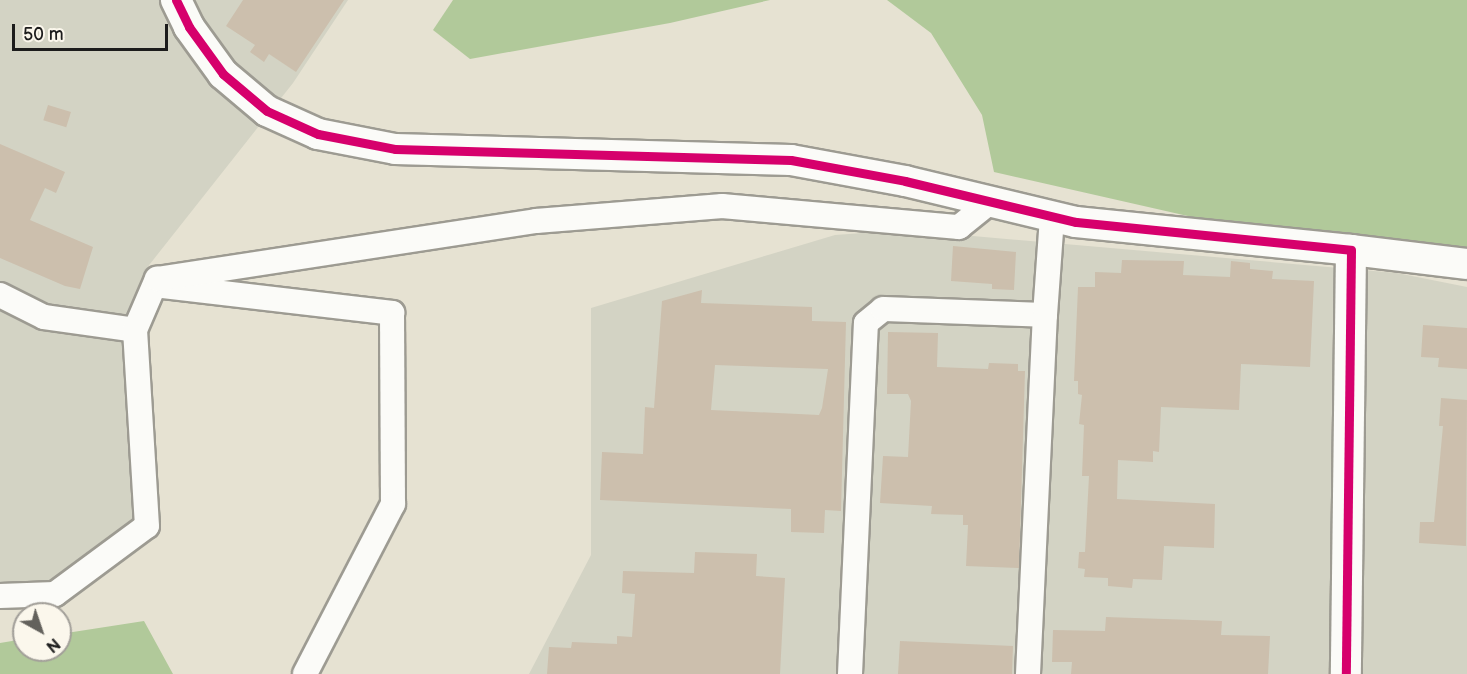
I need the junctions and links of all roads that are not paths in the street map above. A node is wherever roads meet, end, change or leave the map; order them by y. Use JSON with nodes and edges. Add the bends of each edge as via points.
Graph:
{"nodes":[{"id":1,"x":176,"y":0,"type":"edge"},
{"id":2,"x":990,"y":202,"type":"junction"},
{"id":3,"x":1052,"y":217,"type":"junction"},
{"id":4,"x":1351,"y":250,"type":"junction"},
{"id":5,"x":1467,"y":264,"type":"edge"},
{"id":6,"x":154,"y":285,"type":"junction"},
{"id":7,"x":0,"y":295,"type":"edge"},
{"id":8,"x":1045,"y":315,"type":"junction"},
{"id":9,"x":135,"y":330,"type":"junction"},
{"id":10,"x":0,"y":596,"type":"edge"},
{"id":11,"x":305,"y":674,"type":"edge"},
{"id":12,"x":850,"y":674,"type":"edge"},
{"id":13,"x":1028,"y":674,"type":"edge"},
{"id":14,"x":1346,"y":674,"type":"edge"}],
"edges":[{"from":1,"to":2,"type":"street","via":[[189,27],[223,74],[267,111],[318,135],[395,149],[791,160]]},
{"from":2,"to":3,"type":"street"},
{"from":2,"to":6,"type":"street","via":[[959,227],[722,206],[536,220],[157,279]]},
{"from":3,"to":4,"type":"street"},
{"from":3,"to":8,"type":"street"},
{"from":4,"to":5,"type":"street"},
{"from":4,"to":14,"type":"street"},
{"from":6,"to":9,"type":"street"},
{"from":6,"to":11,"type":"street","via":[[392,313],[393,504]]},
{"from":7,"to":9,"type":"street","via":[[44,317],[90,327]]},
{"from":8,"to":12,"type":"street","via":[[883,309],[866,323]]},
{"from":8,"to":13,"type":"street"},
{"from":9,"to":10,"type":"street","via":[[147,526],[55,594]]}]}
